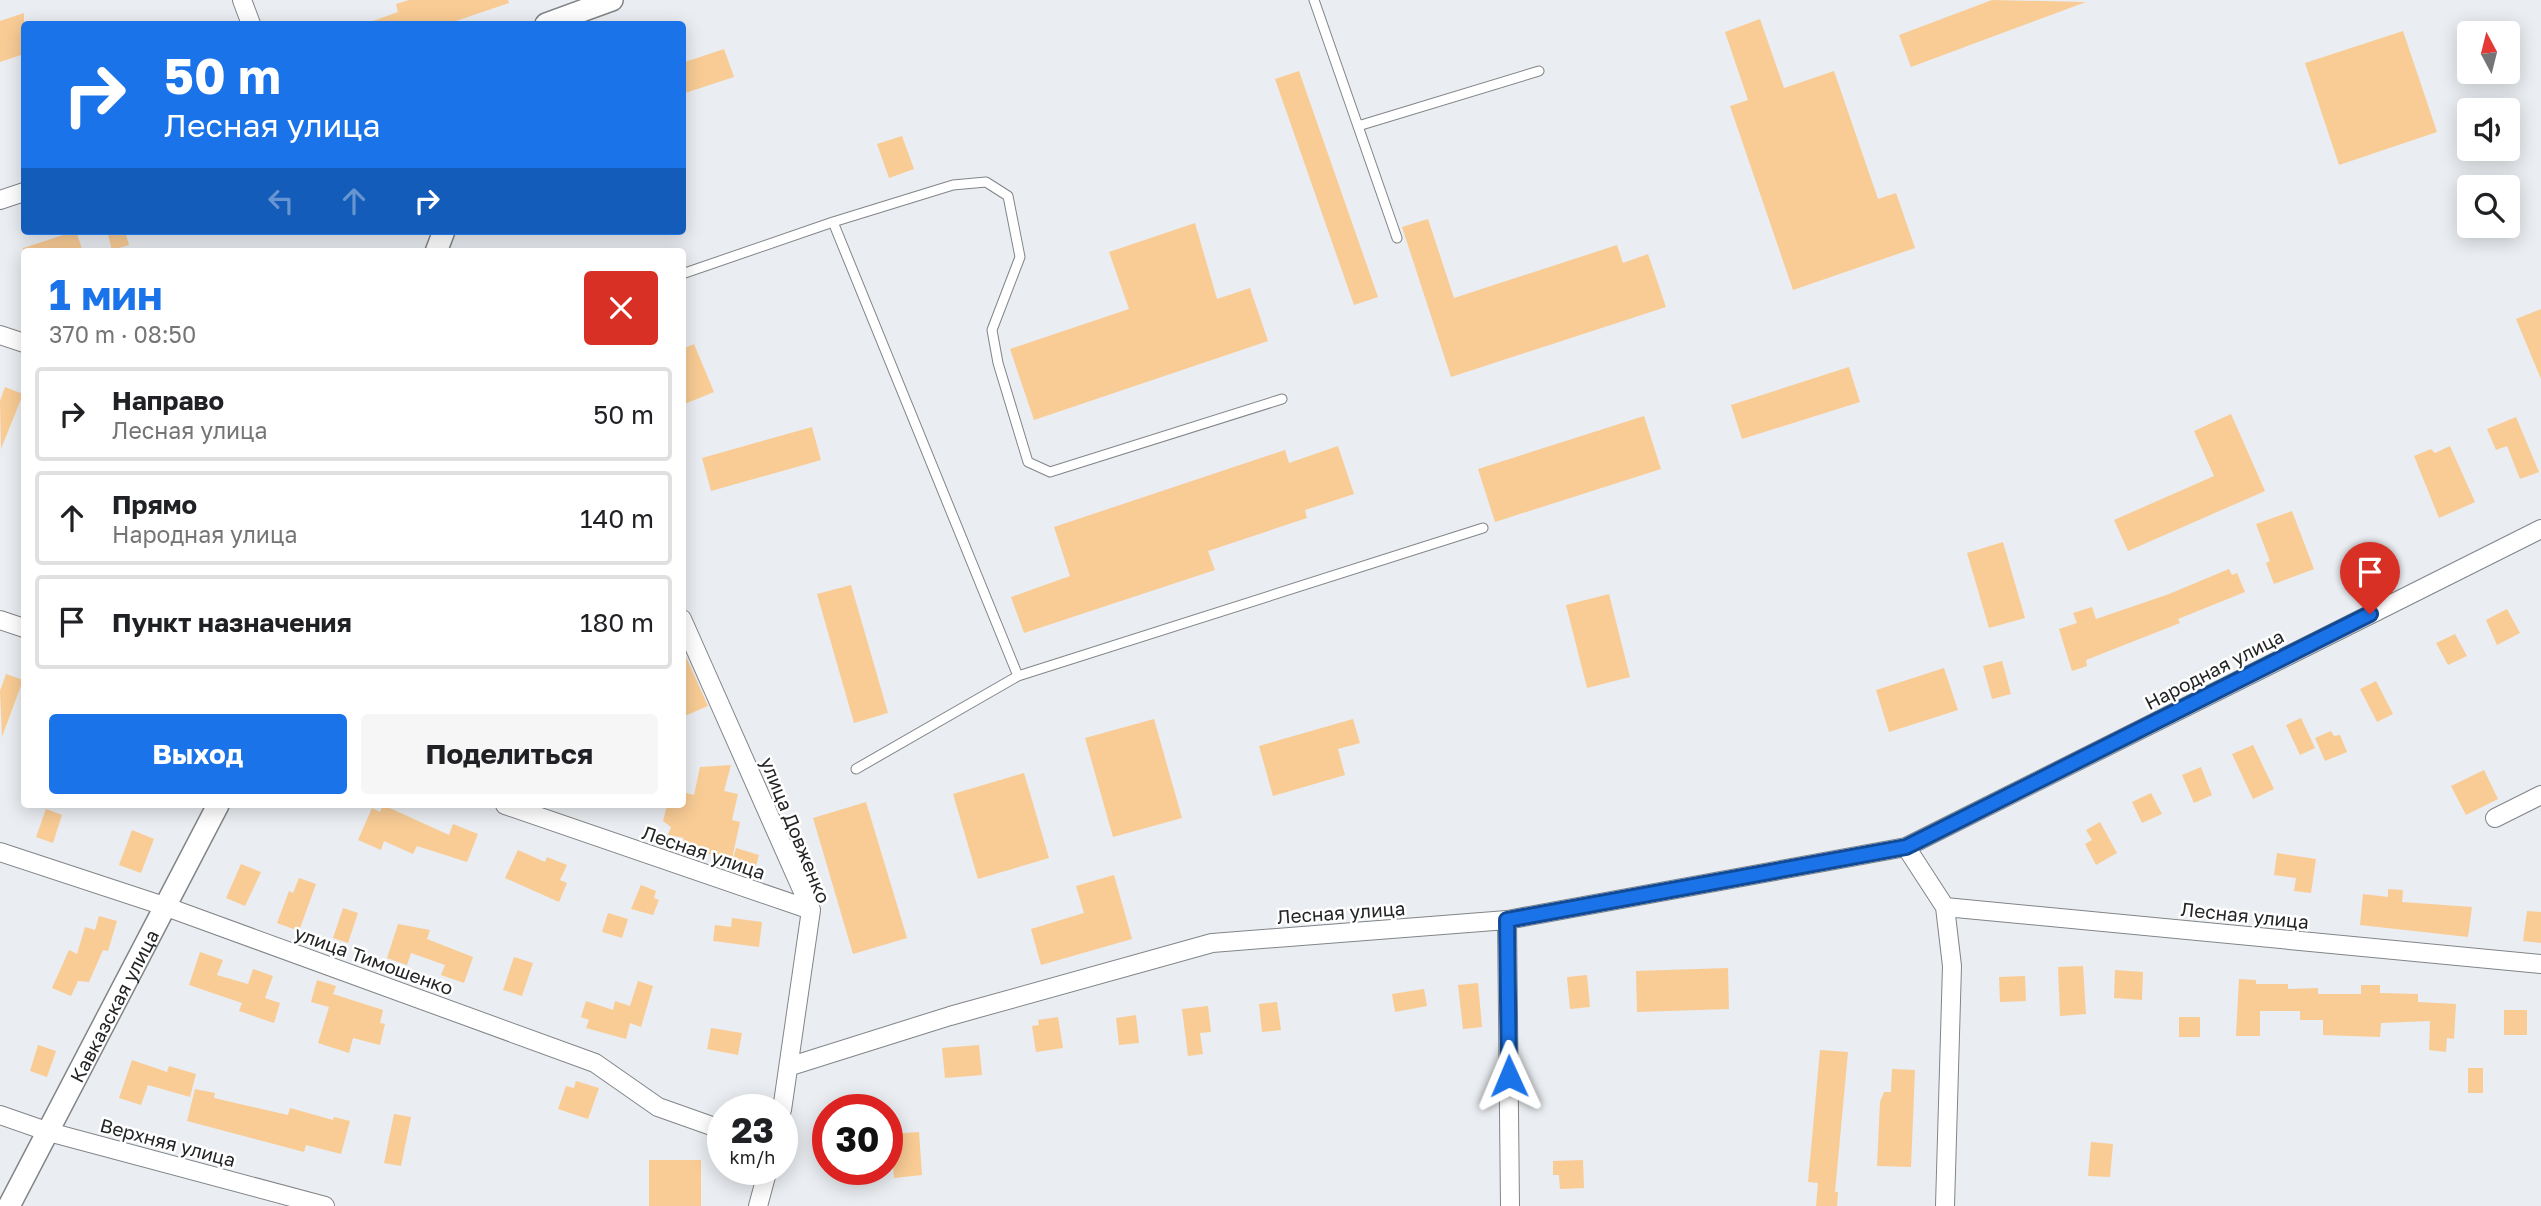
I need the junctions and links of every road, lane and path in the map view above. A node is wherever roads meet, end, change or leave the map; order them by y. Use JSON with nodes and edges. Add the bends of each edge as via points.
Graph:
{"nodes":[{"id":1,"x":242,"y":0,"type":"edge"},
{"id":2,"x":612,"y":0,"type":"edge"},
{"id":3,"x":1314,"y":0,"type":"edge"},
{"id":4,"x":576,"y":6,"type":"edge"},
{"id":5,"x":250,"y":21,"type":"edge"},
{"id":6,"x":551,"y":21,"type":"edge"},
{"id":7,"x":1539,"y":71,"type":"dead end"},
{"id":8,"x":1358,"y":126,"type":"junction"},
{"id":9,"x":21,"y":193,"type":"edge"},
{"id":10,"x":0,"y":200,"type":"edge"},
{"id":11,"x":833,"y":222,"type":"junction"},
{"id":12,"x":1397,"y":238,"type":"dead end"},
{"id":13,"x":686,"y":273,"type":"edge"},
{"id":14,"x":0,"y":335,"type":"edge"},
{"id":15,"x":21,"y":341,"type":"edge"},
{"id":16,"x":1282,"y":399,"type":"dead end"},
{"id":17,"x":1483,"y":528,"type":"dead end"},
{"id":18,"x":2541,"y":529,"type":"edge"},
{"id":19,"x":0,"y":620,"type":"edge"},
{"id":20,"x":21,"y":627,"type":"edge"},
{"id":21,"x":686,"y":628,"type":"edge"},
{"id":22,"x":1018,"y":676,"type":"junction"},
{"id":23,"x":856,"y":769,"type":"dead end"},
{"id":24,"x":2541,"y":795,"type":"edge"},
{"id":25,"x":216,"y":808,"type":"edge"},
{"id":26,"x":514,"y":808,"type":"edge"},
{"id":27,"x":2495,"y":818,"type":"dead end"},
{"id":28,"x":1906,"y":847,"type":"junction"},
{"id":29,"x":0,"y":852,"type":"edge"},
{"id":30,"x":164,"y":906,"type":"junction"},
{"id":31,"x":1945,"y":907,"type":"junction"},
{"id":32,"x":811,"y":910,"type":"junction"},
{"id":33,"x":1507,"y":920,"type":"junction"},
{"id":34,"x":2541,"y":964,"type":"edge"},
{"id":35,"x":791,"y":1066,"type":"junction"},
{"id":36,"x":785,"y":1094,"type":"edge"},
{"id":37,"x":0,"y":1115,"type":"edge"},
{"id":38,"x":707,"y":1124,"type":"edge"},
{"id":39,"x":49,"y":1132,"type":"junction"},
{"id":40,"x":764,"y":1185,"type":"edge"},
{"id":41,"x":9,"y":1206,"type":"edge"},
{"id":42,"x":325,"y":1206,"type":"edge"},
{"id":43,"x":758,"y":1206,"type":"edge"},
{"id":44,"x":1510,"y":1206,"type":"edge"},
{"id":45,"x":1945,"y":1206,"type":"edge"}],
"edges":[{"from":1,"to":5,"type":"street"},
{"from":2,"to":4,"type":"street"},
{"from":3,"to":8,"type":"lane"},
{"from":4,"to":6,"type":"street"},
{"from":7,"to":8,"type":"lane"},
{"from":8,"to":12,"type":"lane"},
{"from":9,"to":10,"type":"street"},
{"from":11,"to":13,"type":"lane"},
{"from":11,"to":16,"type":"lane","via":[[953,185],[986,182],[1008,196],[1020,257],[992,330],[1028,462],[1051,472]]},
{"from":11,"to":22,"type":"lane"},
{"from":14,"to":15,"type":"street"},
{"from":17,"to":22,"type":"lane"},
{"from":18,"to":28,"type":"street","name":"Народная улица"},
{"from":19,"to":20,"type":"street"},
{"from":21,"to":32,"type":"street","name":"улица Довженко"},
{"from":22,"to":23,"type":"lane"},
{"from":24,"to":27,"type":"street"},
{"from":25,"to":30,"type":"street","name":"Кавказская улица"},
{"from":26,"to":32,"type":"street","name":"Лесная улица"},
{"from":28,"to":31,"type":"street"},
{"from":28,"to":33,"type":"street","name":"Лесная улица"},
{"from":29,"to":30,"type":"street","name":"улица Тимошенко"},
{"from":30,"to":38,"type":"street","name":"улица Тимошенко","via":[[595,1063],[658,1107]]},
{"from":30,"to":39,"type":"street","name":"Кавказская улица"},
{"from":31,"to":34,"type":"street","name":"Лесная улица"},
{"from":31,"to":45,"type":"street","via":[[1952,966]]},
{"from":32,"to":35,"type":"street","name":"улица Довженко"},
{"from":33,"to":35,"type":"street","name":"Лесная улица","via":[[1212,943]]},
{"from":33,"to":44,"type":"street"},
{"from":35,"to":36,"type":"street","name":"улица Довженко"},
{"from":37,"to":39,"type":"street","name":"Верхняя улица"},
{"from":39,"to":41,"type":"street","name":"Кавказская улица"},
{"from":39,"to":42,"type":"street","name":"Верхняя улица"},
{"from":40,"to":43,"type":"street"}]}
